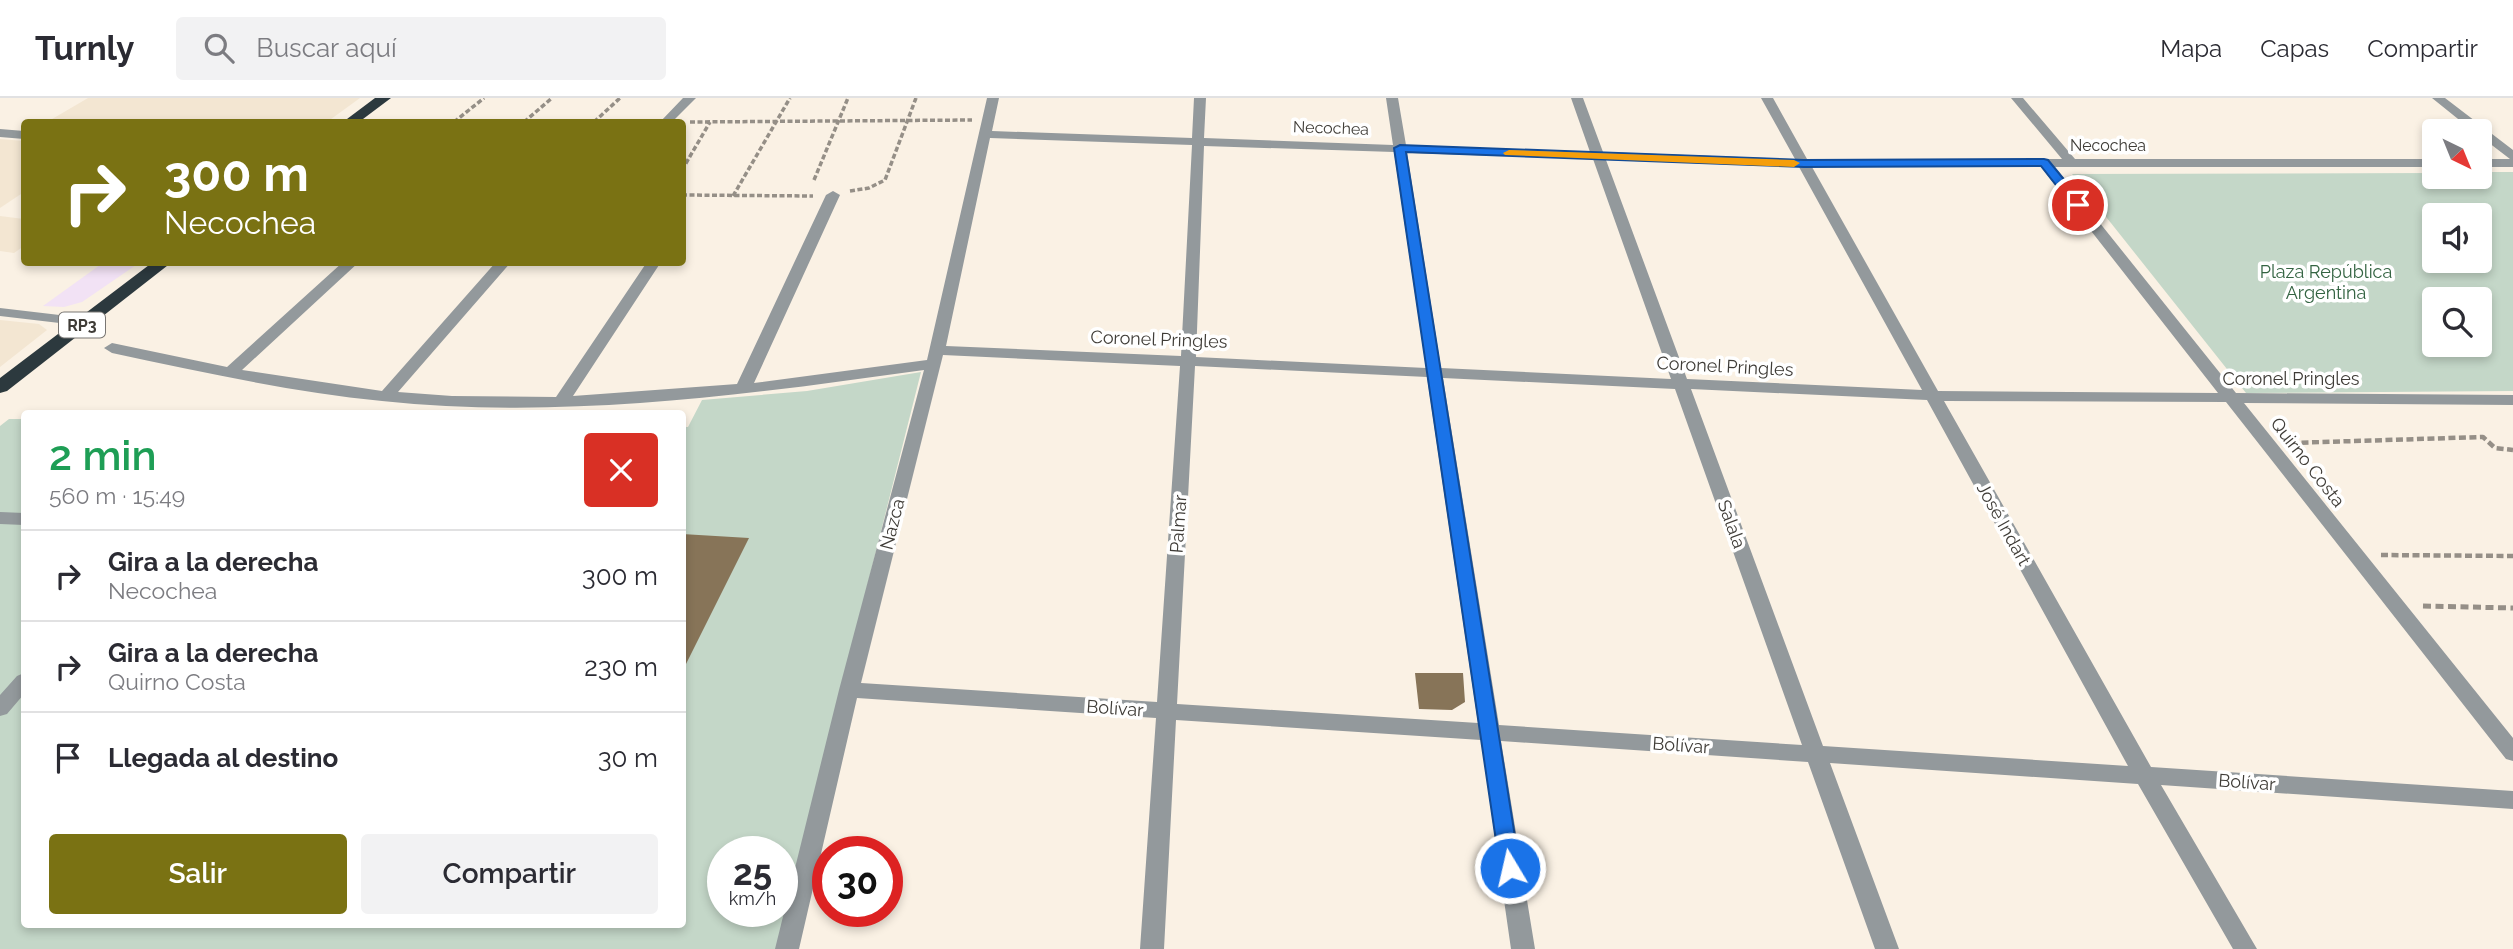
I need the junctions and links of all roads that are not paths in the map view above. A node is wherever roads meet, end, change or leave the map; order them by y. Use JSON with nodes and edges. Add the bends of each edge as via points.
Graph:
{"nodes":[{"id":1,"x":384,"y":98,"type":"edge"},
{"id":2,"x":690,"y":98,"type":"edge"},
{"id":3,"x":993,"y":98,"type":"edge"},
{"id":4,"x":1200,"y":98,"type":"edge"},
{"id":5,"x":1392,"y":98,"type":"edge"},
{"id":6,"x":1577,"y":98,"type":"edge"},
{"id":7,"x":1767,"y":98,"type":"edge"},
{"id":8,"x":2017,"y":98,"type":"edge"},
{"id":9,"x":2438,"y":98,"type":"edge"},
{"id":10,"x":354,"y":119,"type":"edge"},
{"id":11,"x":669,"y":119,"type":"edge"},
{"id":12,"x":985,"y":127,"type":"junction"},
{"id":13,"x":0,"y":133,"type":"edge"},
{"id":14,"x":21,"y":135,"type":"edge"},
{"id":15,"x":1198,"y":141,"type":"junction"},
{"id":16,"x":1400,"y":148,"type":"junction"},
{"id":17,"x":2513,"y":156,"type":"edge"},
{"id":18,"x":1598,"y":157,"type":"junction"},
{"id":19,"x":2044,"y":162,"type":"junction"},
{"id":20,"x":2071,"y":162,"type":"junction"},
{"id":21,"x":1804,"y":163,"type":"junction"},
{"id":22,"x":2422,"y":163,"type":"edge"},
{"id":23,"x":2492,"y":163,"type":"edge"},
{"id":24,"x":2513,"y":163,"type":"edge"},
{"id":25,"x":833,"y":195,"type":"road end"},
{"id":26,"x":159,"y":266,"type":"edge"},
{"id":27,"x":348,"y":266,"type":"edge"},
{"id":28,"x":500,"y":266,"type":"edge"},
{"id":29,"x":651,"y":266,"type":"edge"},
{"id":30,"x":0,"y":312,"type":"edge"},
{"id":31,"x":85,"y":322,"type":"junction"},
{"id":32,"x":112,"y":348,"type":"dead end"},
{"id":33,"x":934,"y":357,"type":"junction"},
{"id":34,"x":1188,"y":360,"type":"junction"},
{"id":35,"x":1433,"y":371,"type":"junction"},
{"id":36,"x":230,"y":373,"type":"junction"},
{"id":37,"x":1682,"y":384,"type":"junction"},
{"id":38,"x":0,"y":387,"type":"edge"},
{"id":39,"x":743,"y":389,"type":"junction"},
{"id":40,"x":1932,"y":395,"type":"junction"},
{"id":41,"x":385,"y":397,"type":"junction"},
{"id":42,"x":2233,"y":397,"type":"junction"},
{"id":43,"x":2513,"y":400,"type":"edge"},
{"id":44,"x":561,"y":402,"type":"junction"},
{"id":45,"x":0,"y":518,"type":"edge"},
{"id":46,"x":21,"y":520,"type":"edge"},
{"id":47,"x":21,"y":684,"type":"edge"},
{"id":48,"x":849,"y":691,"type":"junction"},
{"id":49,"x":0,"y":708,"type":"edge"},
{"id":50,"x":1166,"y":711,"type":"junction"},
{"id":51,"x":1490,"y":733,"type":"junction"},
{"id":52,"x":2513,"y":753,"type":"edge"},
{"id":53,"x":1815,"y":754,"type":"junction"},
{"id":54,"x":2144,"y":775,"type":"junction"},
{"id":55,"x":2513,"y":800,"type":"edge"},
{"id":56,"x":787,"y":949,"type":"edge"},
{"id":57,"x":1152,"y":949,"type":"edge"},
{"id":58,"x":1523,"y":949,"type":"edge"},
{"id":59,"x":1887,"y":949,"type":"edge"},
{"id":60,"x":2245,"y":949,"type":"edge"}],
"edges":[{"from":1,"to":10,"type":"highway"},
{"from":2,"to":11,"type":"street"},
{"from":3,"to":12,"type":"street","name":"Nazca"},
{"from":4,"to":15,"type":"street","name":"Palmar"},
{"from":5,"to":16,"type":"street"},
{"from":6,"to":18,"type":"street","name":"Salala"},
{"from":7,"to":21,"type":"street","name":"José Indart"},
{"from":8,"to":20,"type":"street"},
{"from":9,"to":17,"type":"street"},
{"from":12,"to":15,"type":"street","name":"Necochea"},
{"from":12,"to":33,"type":"street","name":"Nazca"},
{"from":13,"to":14,"type":"street"},
{"from":15,"to":16,"type":"street","name":"Necochea"},
{"from":15,"to":34,"type":"street","name":"Palmar"},
{"from":16,"to":18,"type":"street","name":"Necochea"},
{"from":16,"to":35,"type":"street"},
{"from":18,"to":21,"type":"street","name":"Necochea"},
{"from":18,"to":37,"type":"street","name":"Salala"},
{"from":19,"to":20,"type":"street","name":"Necochea"},
{"from":19,"to":21,"type":"street","name":"Necochea"},
{"from":19,"to":42,"type":"street","name":"Quirno Costa"},
{"from":20,"to":22,"type":"street","name":"Necochea"},
{"from":21,"to":40,"type":"street","name":"José Indart"},
{"from":23,"to":24,"type":"street"},
{"from":25,"to":39,"type":"street"},
{"from":26,"to":31,"type":"highway","number":"RP3"},
{"from":27,"to":36,"type":"street"},
{"from":28,"to":41,"type":"street"},
{"from":29,"to":44,"type":"street"},
{"from":30,"to":31,"type":"street"},
{"from":31,"to":38,"type":"highway","number":"RP3"},
{"from":32,"to":36,"type":"street","name":"Coronel Pringles"},
{"from":33,"to":34,"type":"street","name":"Coronel Pringles"},
{"from":33,"to":39,"type":"street","name":"Coronel Pringles"},
{"from":33,"to":48,"type":"street","name":"Nazca"},
{"from":34,"to":35,"type":"street","name":"Coronel Pringles"},
{"from":34,"to":50,"type":"street","name":"Palmar"},
{"from":35,"to":37,"type":"street","name":"Coronel Pringles"},
{"from":35,"to":51,"type":"street"},
{"from":36,"to":41,"type":"street","name":"Coronel Pringles"},
{"from":37,"to":40,"type":"street","name":"Coronel Pringles"},
{"from":37,"to":53,"type":"street","name":"Salala"},
{"from":39,"to":44,"type":"street","name":"Coronel Pringles"},
{"from":40,"to":42,"type":"street","name":"Coronel Pringles"},
{"from":40,"to":54,"type":"street","name":"José Indart"},
{"from":41,"to":44,"type":"street","name":"Coronel Pringles"},
{"from":42,"to":43,"type":"street","name":"Coronel Pringles"},
{"from":42,"to":52,"type":"street","name":"Quirno Costa"},
{"from":45,"to":46,"type":"street"},
{"from":47,"to":49,"type":"street"},
{"from":48,"to":50,"type":"street","name":"Bolívar"},
{"from":48,"to":56,"type":"street","name":"Nazca"},
{"from":50,"to":51,"type":"street","name":"Bolívar"},
{"from":50,"to":57,"type":"street","name":"Palmar"},
{"from":51,"to":53,"type":"street","name":"Bolívar"},
{"from":51,"to":58,"type":"street"},
{"from":53,"to":54,"type":"street","name":"Bolívar"},
{"from":53,"to":59,"type":"street","name":"Salala"},
{"from":54,"to":55,"type":"street","name":"Bolívar"},
{"from":54,"to":60,"type":"street","name":"José Indart"}]}
